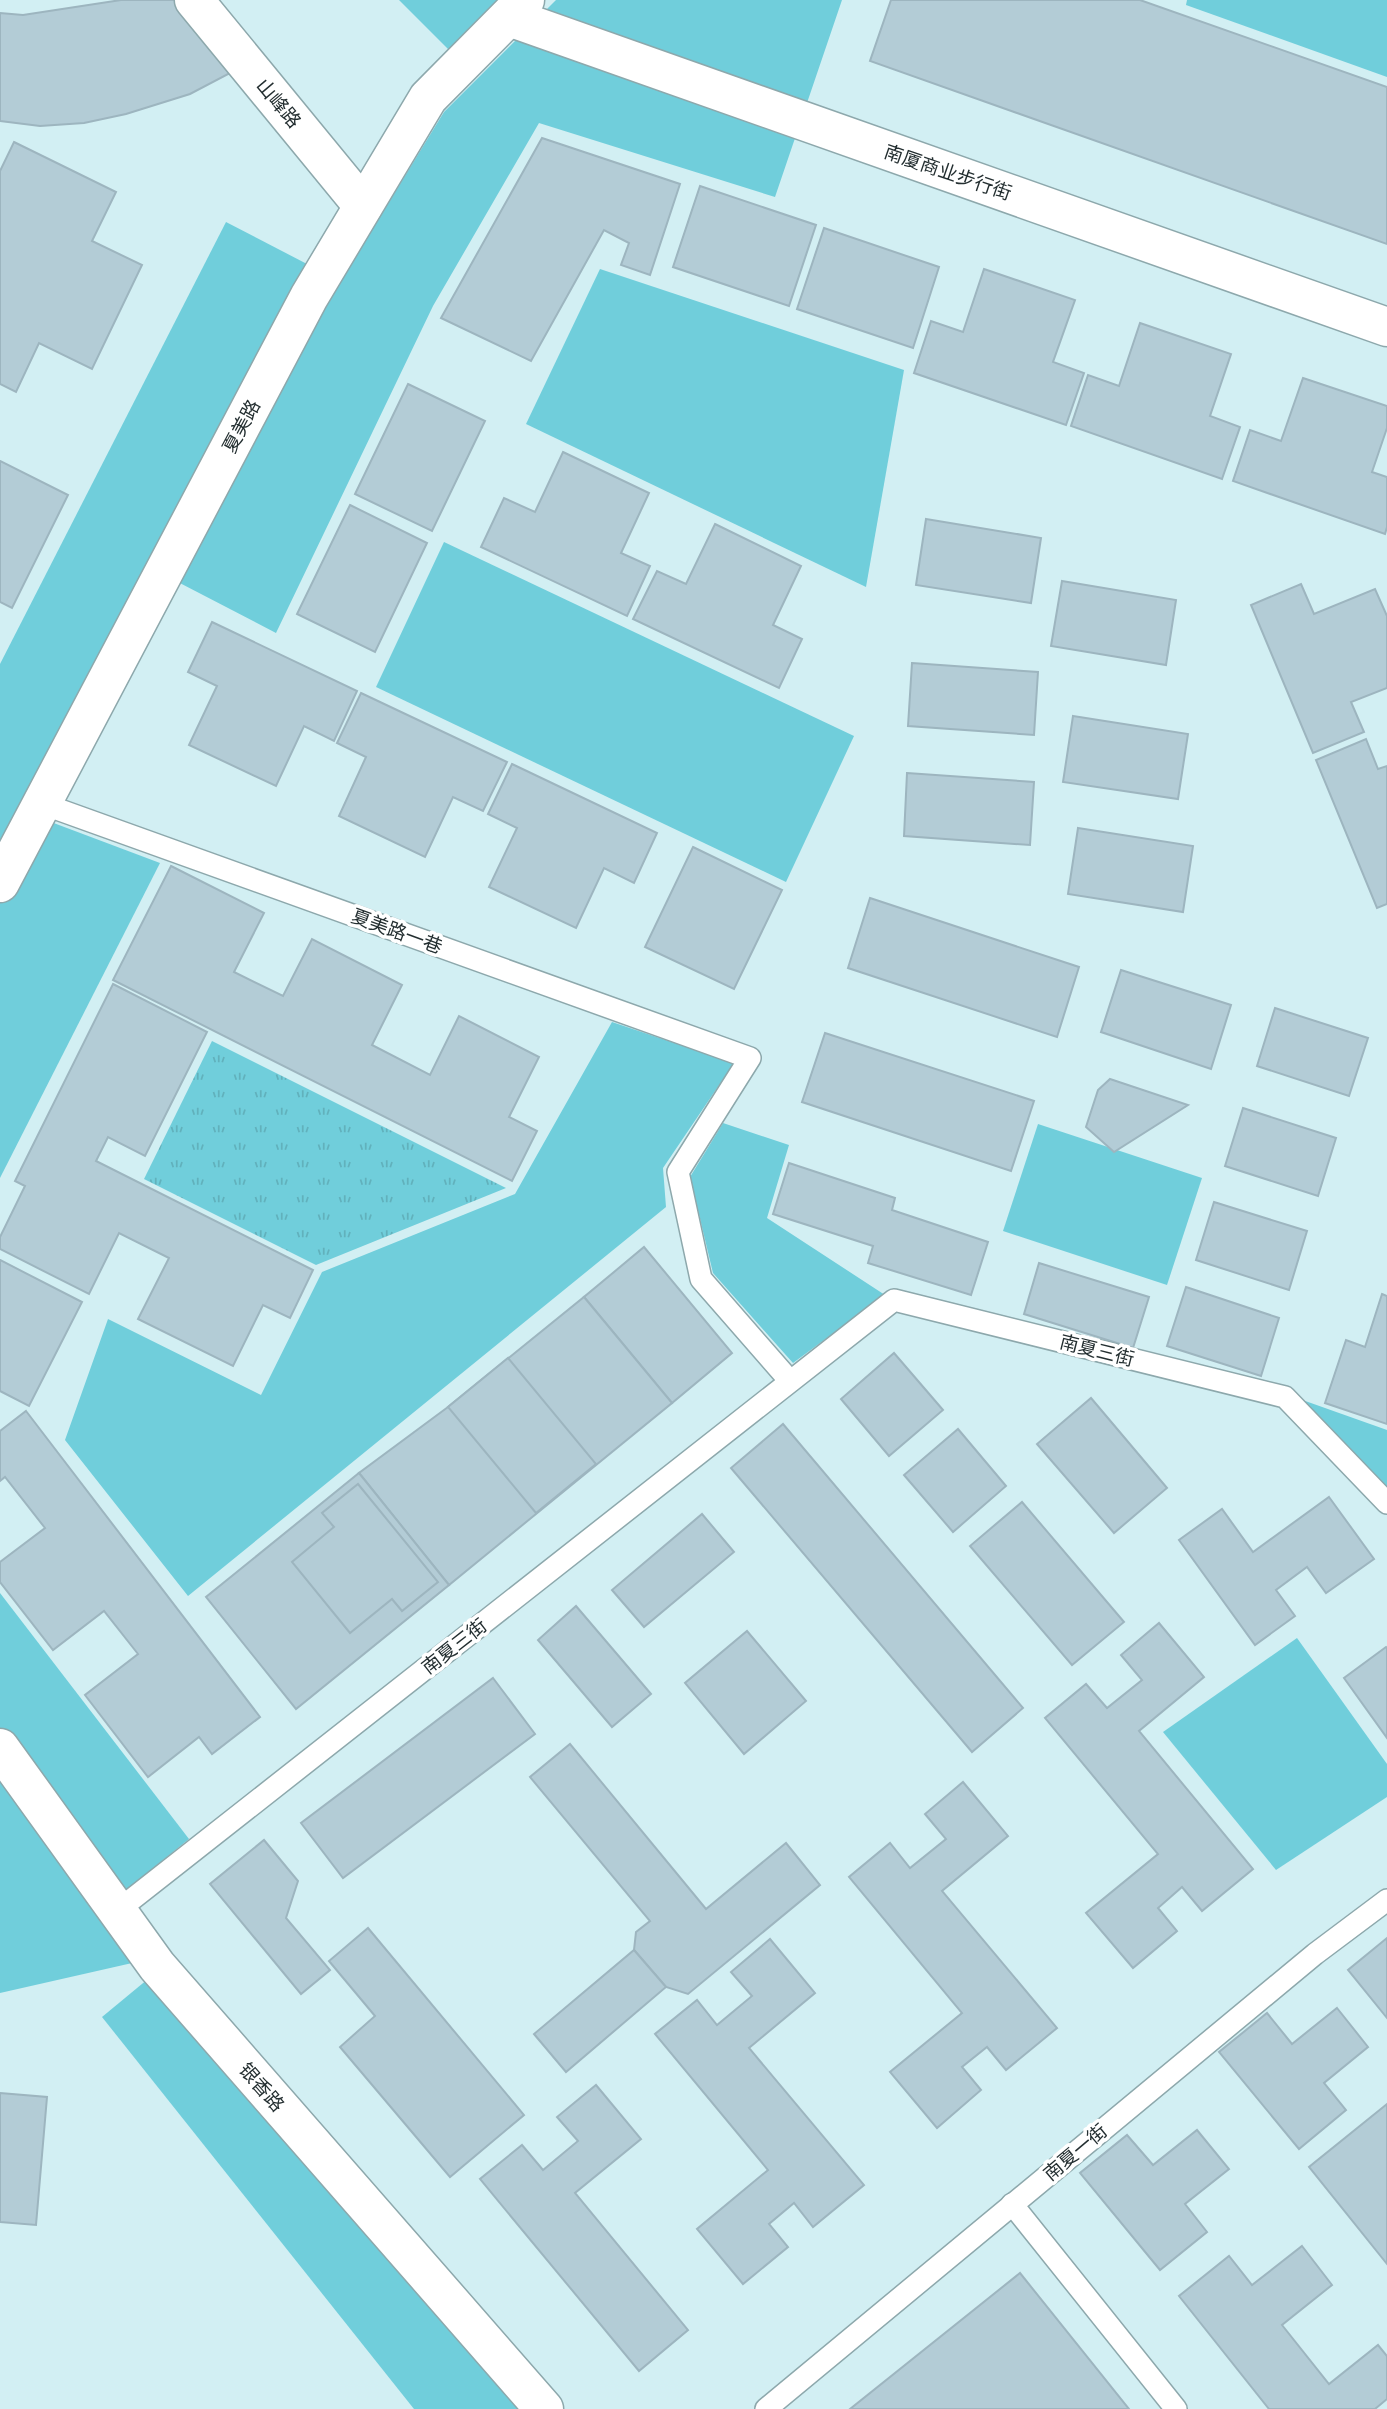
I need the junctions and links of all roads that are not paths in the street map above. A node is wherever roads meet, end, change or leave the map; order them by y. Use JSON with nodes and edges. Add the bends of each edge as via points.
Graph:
{"nodes":[{"id":1,"x":194,"y":0,"type":"edge"},
{"id":2,"x":517,"y":8,"type":"edge"},
{"id":3,"x":363,"y":206,"type":"junction"},
{"id":4,"x":1387,"y":327,"type":"edge"},
{"id":5,"x":43,"y":804,"type":"junction"},
{"id":6,"x":0,"y":883,"type":"edge"},
{"id":7,"x":790,"y":1381,"type":"junction"},
{"id":8,"x":1387,"y":1503,"type":"edge"},
{"id":9,"x":0,"y":1748,"type":"edge"},
{"id":10,"x":1387,"y":1900,"type":"edge"},
{"id":11,"x":117,"y":1910,"type":"junction"},
{"id":12,"x":1012,"y":2204,"type":"junction"},
{"id":13,"x":544,"y":2409,"type":"edge"},
{"id":14,"x":766,"y":2409,"type":"edge"},
{"id":15,"x":1176,"y":2409,"type":"edge"}],
"edges":[{"from":1,"to":3,"type":"street","name":"山峰路"},
{"from":2,"to":3,"type":"street","name":"夏美路","via":[[428,98]]},
{"from":2,"to":4,"type":"street","name":"南厦商业步行街"},
{"from":3,"to":5,"type":"street","name":"夏美路","via":[[309,297]]},
{"from":5,"to":6,"type":"street","name":"夏美路"},
{"from":5,"to":7,"type":"lane","name":"夏美路一巷","via":[[750,1058],[678,1172],[701,1279]]},
{"from":7,"to":8,"type":"lane","name":"南夏三街","via":[[894,1300],[1285,1397]]},
{"from":7,"to":11,"type":"lane","name":"南夏三街"},
{"from":9,"to":11,"type":"street","name":"银香路"},
{"from":10,"to":12,"type":"lane","name":"南夏一街"},
{"from":11,"to":13,"type":"street","name":"银香路","via":[[157,1966]]},
{"from":12,"to":14,"type":"lane","name":"南夏一街"},
{"from":12,"to":15,"type":"lane"}]}
